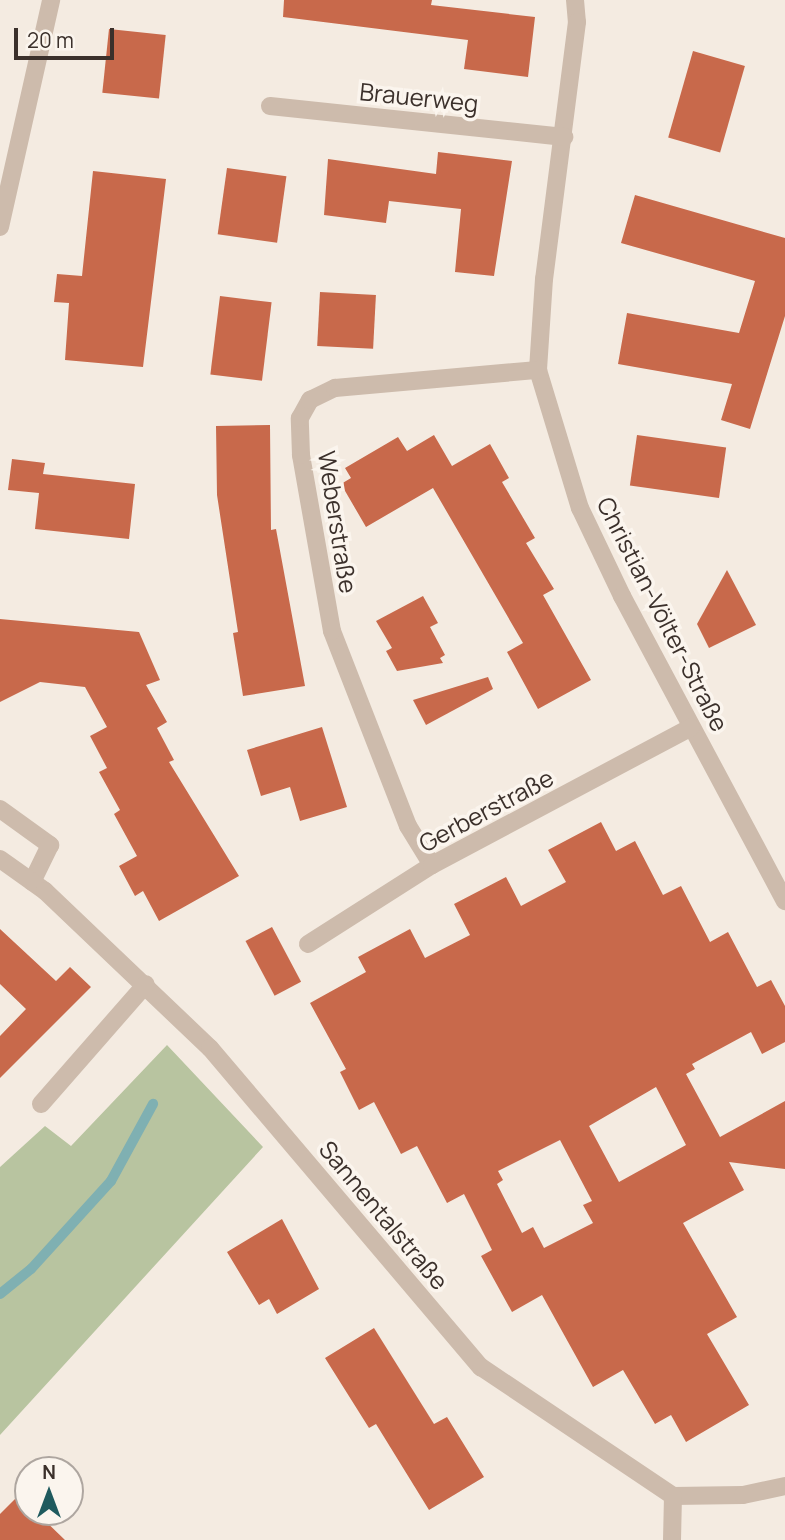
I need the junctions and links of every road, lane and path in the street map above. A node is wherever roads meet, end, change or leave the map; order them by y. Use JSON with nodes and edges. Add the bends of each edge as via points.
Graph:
{"nodes":[{"id":1,"x":51,"y":0,"type":"edge"},
{"id":2,"x":575,"y":0,"type":"edge"},
{"id":3,"x":270,"y":106,"type":"dead end"},
{"id":4,"x":564,"y":137,"type":"junction"},
{"id":5,"x":0,"y":227,"type":"edge"},
{"id":6,"x":538,"y":370,"type":"junction"},
{"id":7,"x":691,"y":727,"type":"junction"},
{"id":8,"x":0,"y":809,"type":"edge"},
{"id":9,"x":0,"y":859,"type":"edge"},
{"id":10,"x":432,"y":865,"type":"junction"},
{"id":11,"x":32,"y":882,"type":"junction"},
{"id":12,"x":785,"y":901,"type":"edge"},
{"id":13,"x":308,"y":944,"type":"dead end"},
{"id":14,"x":146,"y":984,"type":"junction"},
{"id":15,"x":41,"y":1104,"type":"dead end"},
{"id":16,"x":785,"y":1486,"type":"edge"},
{"id":17,"x":673,"y":1496,"type":"junction"},
{"id":18,"x":672,"y":1540,"type":"edge"}],
"edges":[{"from":1,"to":5,"type":"street"},
{"from":2,"to":4,"type":"street","name":"Christian-Völter-Straße","via":[[577,22]]},
{"from":3,"to":4,"type":"street","name":"Brauerweg"},
{"from":4,"to":6,"type":"street","name":"Christian-Völter-Straße","via":[[544,279]]},
{"from":6,"to":7,"type":"street","name":"Christian-Völter-Straße","via":[[580,508]]},
{"from":6,"to":10,"type":"street","name":"Weberstraße","via":[[335,388],[310,400],[300,418],[301,456],[332,631],[408,826]]},
{"from":7,"to":10,"type":"street","name":"Gerberstraße"},
{"from":7,"to":12,"type":"street","name":"Christian-Völter-Straße"},
{"from":8,"to":11,"type":"street","via":[[50,845]]},
{"from":9,"to":11,"type":"street","name":"Sannentalstraße"},
{"from":10,"to":13,"type":"street","name":"Gerberstraße"},
{"from":11,"to":14,"type":"street","name":"Sannentalstraße"},
{"from":14,"to":15,"type":"street"},
{"from":14,"to":17,"type":"street","name":"Sannentalstraße","via":[[210,1048],[481,1367]]},
{"from":16,"to":17,"type":"street","via":[[743,1495]]},
{"from":17,"to":18,"type":"street"}]}
